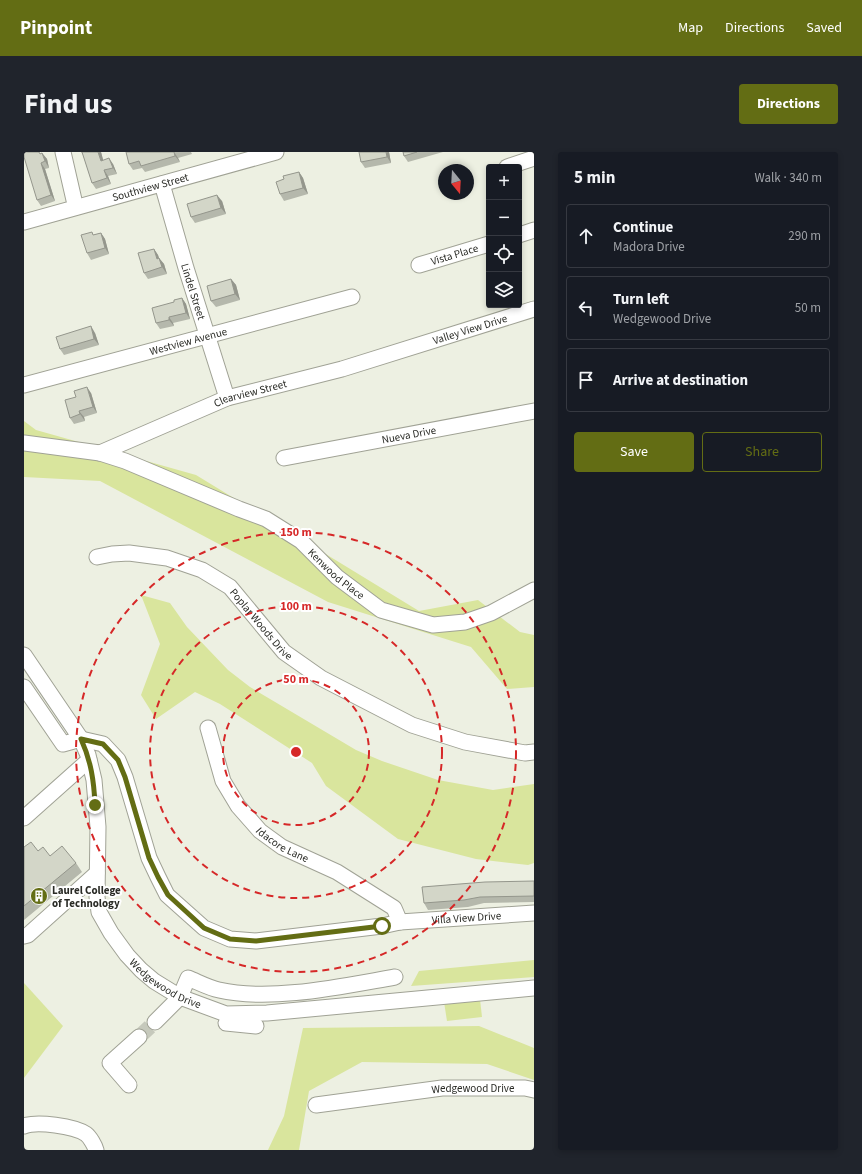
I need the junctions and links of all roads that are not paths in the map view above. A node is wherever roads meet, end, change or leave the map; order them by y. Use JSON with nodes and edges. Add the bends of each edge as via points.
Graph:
{"nodes":[{"id":1,"x":63,"y":152,"type":"edge"},
{"id":2,"x":276,"y":152,"type":"edge"},
{"id":3,"x":534,"y":158,"type":"edge"},
{"id":4,"x":516,"y":164,"type":"edge"},
{"id":5,"x":162,"y":184,"type":"junction"},
{"id":6,"x":74,"y":200,"type":"dead end"},
{"id":7,"x":24,"y":222,"type":"edge"},
{"id":8,"x":534,"y":230,"type":"edge"},
{"id":9,"x":522,"y":234,"type":"edge"},
{"id":10,"x":486,"y":245,"type":"edge"},
{"id":11,"x":419,"y":265,"type":"dead end"},
{"id":12,"x":352,"y":297,"type":"dead end"},
{"id":13,"x":534,"y":309,"type":"edge"},
{"id":14,"x":208,"y":335,"type":"junction"},
{"id":15,"x":406,"y":350,"type":"joint"},
{"id":16,"x":24,"y":385,"type":"edge"},
{"id":17,"x":227,"y":398,"type":"junction"},
{"id":18,"x":534,"y":411,"type":"edge"},
{"id":19,"x":24,"y":443,"type":"edge"},
{"id":20,"x":100,"y":453,"type":"junction"},
{"id":21,"x":284,"y":458,"type":"dead end"},
{"id":22,"x":97,"y":557,"type":"dead end"},
{"id":23,"x":534,"y":590,"type":"edge"},
{"id":24,"x":24,"y":655,"type":"edge"},
{"id":25,"x":24,"y":687,"type":"edge"},
{"id":26,"x":208,"y":728,"type":"dead end"},
{"id":27,"x":81,"y":739,"type":"junction"},
{"id":28,"x":534,"y":752,"type":"edge"},
{"id":29,"x":89,"y":760,"type":"junction"},
{"id":30,"x":24,"y":818,"type":"edge"},
{"id":31,"x":97,"y":873,"type":"junction"},
{"id":32,"x":534,"y":913,"type":"edge"},
{"id":33,"x":400,"y":922,"type":"junction"},
{"id":34,"x":24,"y":936,"type":"edge"},
{"id":35,"x":395,"y":978,"type":"dead end"},
{"id":36,"x":534,"y":988,"type":"edge"},
{"id":37,"x":260,"y":995,"type":"junction"},
{"id":38,"x":180,"y":997,"type":"junction"},
{"id":39,"x":257,"y":1020,"type":"junction"},
{"id":40,"x":155,"y":1022,"type":"tunnel mouth"},
{"id":41,"x":139,"y":1037,"type":"tunnel mouth"},
{"id":42,"x":129,"y":1085,"type":"dead end"},
{"id":43,"x":534,"y":1090,"type":"edge"},
{"id":44,"x":316,"y":1105,"type":"dead end"},
{"id":45,"x":24,"y":1126,"type":"edge"},
{"id":46,"x":96,"y":1150,"type":"edge"}],
"edges":[{"from":1,"to":6,"type":"street"},
{"from":2,"to":5,"type":"street","name":"Southview Street"},
{"from":3,"to":4,"type":"street"},
{"from":5,"to":7,"type":"street","name":"Southview Street"},
{"from":5,"to":14,"type":"street","name":"Lindel Street"},
{"from":8,"to":9,"type":"street"},
{"from":10,"to":11,"type":"street","name":"Vista Place"},
{"from":12,"to":14,"type":"street","name":"Westview Avenue"},
{"from":13,"to":15,"type":"street","name":"Valley View Drive"},
{"from":14,"to":16,"type":"street","name":"Westview Avenue"},
{"from":14,"to":17,"type":"street","name":"Lindel Street"},
{"from":15,"to":17,"type":"street","name":"Clearview Street"},
{"from":17,"to":20,"type":"street","name":"Clearview Street"},
{"from":18,"to":21,"type":"street","name":"Nueva Drive"},
{"from":19,"to":20,"type":"street","name":"Kenwood Place"},
{"from":20,"to":23,"type":"street","name":"Kenwood Place","via":[[266,519],[301,541],[337,577],[381,610],[433,625],[465,622],[491,613]]},
{"from":22,"to":28,"type":"street","name":"Poplar Woods Drive","via":[[129,553],[159,557],[202,570],[230,587],[284,652],[320,678],[412,725],[465,742],[525,753]]},
{"from":24,"to":27,"type":"street","name":"Wedgewood Drive"},
{"from":25,"to":27,"type":"street","via":[[63,744]]},
{"from":26,"to":33,"type":"street","name":"Idacore Lane","via":[[223,781],[238,806],[260,831],[282,847],[337,872],[394,908]]},
{"from":27,"to":29,"type":"street","name":"Wedgewood Drive"},
{"from":27,"to":33,"type":"street","name":"Villa View Drive","via":[[103,744],[118,760],[149,858],[158,877],[168,895],[204,928],[230,939],[256,941]]},
{"from":29,"to":30,"type":"street"},
{"from":29,"to":31,"type":"street","name":"Wedgewood Drive","via":[[94,780],[98,827]]},
{"from":31,"to":34,"type":"street","via":[[28,936]]},
{"from":31,"to":38,"type":"street","name":"Wedgewood Drive","via":[[99,912],[111,933],[141,970]]},
{"from":32,"to":33,"type":"street","name":"Villa View Drive"},
{"from":35,"to":37,"type":"street"},
{"from":36,"to":39,"type":"street","name":"Wedgewood Drive"},
{"from":37,"to":38,"type":"street","via":[[219,990],[188,978]]},
{"from":37,"to":39,"type":"street"},
{"from":38,"to":39,"type":"street","name":"Wedgewood Drive","via":[[226,1014],[232,1020]]},
{"from":38,"to":40,"type":"street"},
{"from":41,"to":42,"type":"street","via":[[110,1063]]},
{"from":43,"to":44,"type":"street","name":"Wedgewood Drive","via":[[442,1088]]},
{"from":45,"to":46,"type":"street","via":[[38,1123],[86,1134]]}]}
